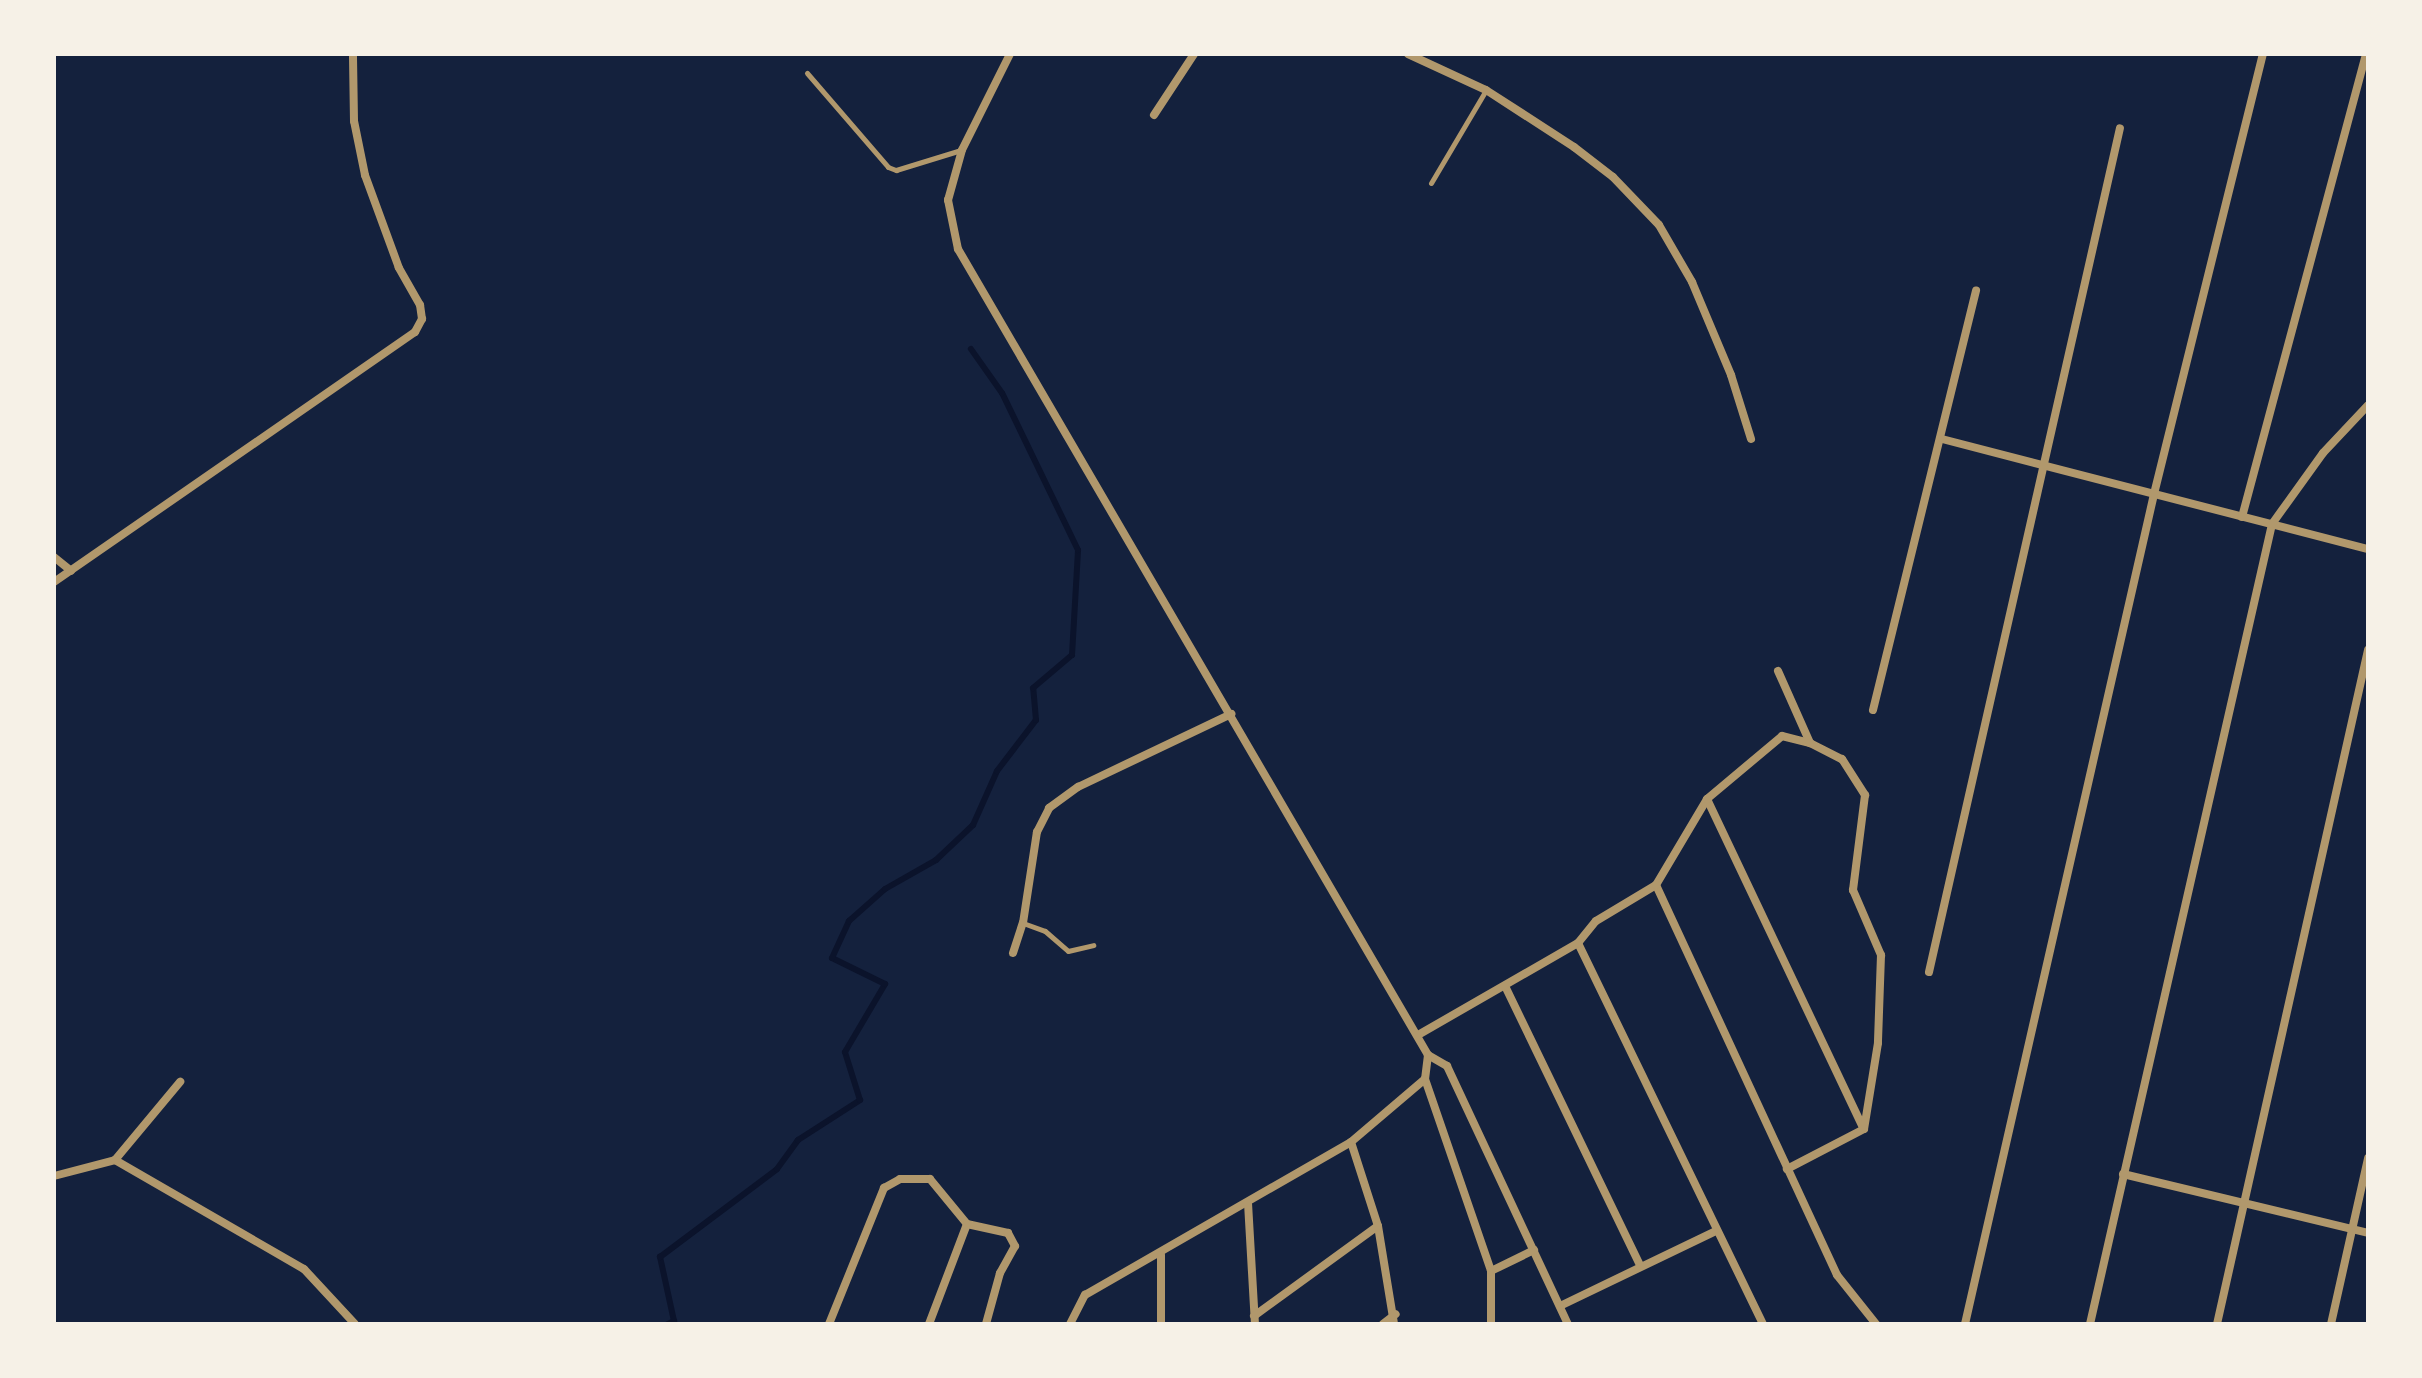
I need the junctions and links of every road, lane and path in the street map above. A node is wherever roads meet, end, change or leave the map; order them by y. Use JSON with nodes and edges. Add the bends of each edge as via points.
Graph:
{"nodes":[{"id":1,"x":353,"y":54,"type":"edge"},
{"id":2,"x":1010,"y":54,"type":"edge"},
{"id":3,"x":1194,"y":54,"type":"edge"},
{"id":4,"x":1408,"y":54,"type":"edge"},
{"id":5,"x":2263,"y":54,"type":"edge"},
{"id":6,"x":2366,"y":54,"type":"edge"},
{"id":7,"x":807,"y":73,"type":"dead end"},
{"id":8,"x":1486,"y":90,"type":"junction"},
{"id":9,"x":1154,"y":115,"type":"dead end"},
{"id":10,"x":2120,"y":128,"type":"dead end"},
{"id":11,"x":962,"y":150,"type":"junction"},
{"id":12,"x":1431,"y":183,"type":"dead end"},
{"id":13,"x":1976,"y":290,"type":"dead end"},
{"id":14,"x":2368,"y":405,"type":"edge"},
{"id":15,"x":1751,"y":439,"type":"dead end"},
{"id":16,"x":1942,"y":439,"type":"junction"},
{"id":17,"x":2044,"y":465,"type":"junction"},
{"id":18,"x":2154,"y":494,"type":"junction"},
{"id":19,"x":2242,"y":517,"type":"junction"},
{"id":20,"x":2272,"y":524,"type":"junction"},
{"id":21,"x":2368,"y":549,"type":"edge"},
{"id":22,"x":54,"y":557,"type":"edge"},
{"id":23,"x":71,"y":571,"type":"junction"},
{"id":24,"x":54,"y":582,"type":"edge"},
{"id":25,"x":2368,"y":650,"type":"edge"},
{"id":26,"x":1778,"y":671,"type":"dead end"},
{"id":27,"x":1873,"y":710,"type":"dead end"},
{"id":28,"x":1231,"y":714,"type":"junction"},
{"id":29,"x":1810,"y":743,"type":"junction"},
{"id":30,"x":1707,"y":799,"type":"junction"},
{"id":31,"x":1656,"y":885,"type":"junction"},
{"id":32,"x":1023,"y":923,"type":"junction"},
{"id":33,"x":1578,"y":943,"type":"junction"},
{"id":34,"x":1093,"y":945,"type":"dead end"},
{"id":35,"x":1013,"y":953,"type":"dead end"},
{"id":36,"x":1929,"y":972,"type":"dead end"},
{"id":37,"x":1506,"y":988,"type":"junction"},
{"id":38,"x":1418,"y":1035,"type":"junction"},
{"id":39,"x":1428,"y":1055,"type":"junction"},
{"id":40,"x":1425,"y":1079,"type":"junction"},
{"id":41,"x":180,"y":1082,"type":"dead end"},
{"id":42,"x":1864,"y":1129,"type":"junction"},
{"id":43,"x":1351,"y":1142,"type":"junction"},
{"id":44,"x":2368,"y":1158,"type":"edge"},
{"id":45,"x":115,"y":1160,"type":"junction"},
{"id":46,"x":1787,"y":1169,"type":"junction"},
{"id":47,"x":2123,"y":1174,"type":"junction"},
{"id":48,"x":54,"y":1176,"type":"edge"},
{"id":49,"x":1248,"y":1203,"type":"junction"},
{"id":50,"x":2244,"y":1203,"type":"junction"},
{"id":51,"x":967,"y":1224,"type":"junction"},
{"id":52,"x":1378,"y":1226,"type":"junction"},
{"id":53,"x":2351,"y":1229,"type":"junction"},
{"id":54,"x":1714,"y":1232,"type":"junction"},
{"id":55,"x":2368,"y":1233,"type":"edge"},
{"id":56,"x":1534,"y":1250,"type":"junction"},
{"id":57,"x":1161,"y":1255,"type":"junction"},
{"id":58,"x":1640,"y":1265,"type":"junction"},
{"id":59,"x":1491,"y":1271,"type":"junction"},
{"id":60,"x":1560,"y":1306,"type":"junction"},
{"id":61,"x":1396,"y":1314,"type":"junction"},
{"id":62,"x":1254,"y":1320,"type":"edge"},
{"id":63,"x":1874,"y":1321,"type":"edge"},
{"id":64,"x":355,"y":1324,"type":"edge"},
{"id":65,"x":829,"y":1324,"type":"edge"},
{"id":66,"x":929,"y":1324,"type":"edge"},
{"id":67,"x":986,"y":1324,"type":"edge"},
{"id":68,"x":1070,"y":1324,"type":"edge"},
{"id":69,"x":1161,"y":1324,"type":"edge"},
{"id":70,"x":1383,"y":1324,"type":"edge"},
{"id":71,"x":1394,"y":1324,"type":"edge"},
{"id":72,"x":1491,"y":1324,"type":"edge"},
{"id":73,"x":1568,"y":1324,"type":"edge"},
{"id":74,"x":1763,"y":1324,"type":"edge"},
{"id":75,"x":1862,"y":1324,"type":"edge"},
{"id":76,"x":1965,"y":1324,"type":"edge"},
{"id":77,"x":2090,"y":1324,"type":"edge"},
{"id":78,"x":2217,"y":1324,"type":"edge"},
{"id":79,"x":2331,"y":1324,"type":"edge"}],
"edges":[{"from":1,"to":23,"type":"street","via":[[354,121],[365,175],[399,268],[420,305],[422,319],[415,332]]},
{"from":2,"to":11,"type":"street"},
{"from":3,"to":9,"type":"street"},
{"from":4,"to":8,"type":"street"},
{"from":5,"to":18,"type":"street"},
{"from":6,"to":19,"type":"street"},
{"from":7,"to":11,"type":"lane","via":[[888,167],[896,170]]},
{"from":8,"to":12,"type":"lane"},
{"from":8,"to":15,"type":"street","via":[[1613,177],[1659,225],[1692,282]]},
{"from":10,"to":17,"type":"street"},
{"from":11,"to":28,"type":"street","via":[[948,200],[958,249]]},
{"from":13,"to":16,"type":"street"},
{"from":14,"to":20,"type":"street","via":[[2323,453]]},
{"from":16,"to":17,"type":"street"},
{"from":16,"to":27,"type":"street"},
{"from":17,"to":18,"type":"street"},
{"from":17,"to":36,"type":"street"},
{"from":18,"to":19,"type":"street"},
{"from":18,"to":76,"type":"street"},
{"from":19,"to":20,"type":"street"},
{"from":20,"to":21,"type":"street"},
{"from":20,"to":47,"type":"street"},
{"from":22,"to":23,"type":"street"},
{"from":23,"to":24,"type":"street"},
{"from":25,"to":50,"type":"street"},
{"from":26,"to":29,"type":"street"},
{"from":28,"to":32,"type":"street","via":[[1078,787],[1049,808],[1037,832]]},
{"from":28,"to":38,"type":"street"},
{"from":29,"to":30,"type":"street","via":[[1782,736]]},
{"from":29,"to":42,"type":"street","via":[[1842,759],[1865,795],[1853,890],[1881,955],[1878,1043]]},
{"from":30,"to":31,"type":"street"},
{"from":30,"to":42,"type":"street"},
{"from":31,"to":33,"type":"street","via":[[1596,921]]},
{"from":31,"to":46,"type":"street"},
{"from":32,"to":34,"type":"lane","via":[[1045,931],[1068,951]]},
{"from":32,"to":35,"type":"street"},
{"from":33,"to":37,"type":"street"},
{"from":33,"to":54,"type":"street"},
{"from":37,"to":38,"type":"street"},
{"from":37,"to":58,"type":"street"},
{"from":38,"to":39,"type":"street"},
{"from":39,"to":40,"type":"street"},
{"from":39,"to":56,"type":"street","via":[[1447,1066]]},
{"from":40,"to":43,"type":"street"},
{"from":40,"to":59,"type":"street"},
{"from":41,"to":45,"type":"street"},
{"from":42,"to":46,"type":"street"},
{"from":43,"to":49,"type":"street"},
{"from":43,"to":52,"type":"street"},
{"from":44,"to":53,"type":"street"},
{"from":45,"to":48,"type":"street"},
{"from":45,"to":64,"type":"street","via":[[304,1269]]},
{"from":46,"to":63,"type":"street","via":[[1837,1275]]},
{"from":47,"to":50,"type":"street"},
{"from":47,"to":77,"type":"street"},
{"from":49,"to":57,"type":"street"},
{"from":49,"to":62,"type":"street"},
{"from":50,"to":53,"type":"street"},
{"from":50,"to":78,"type":"street"},
{"from":51,"to":65,"type":"street","via":[[930,1179],[900,1179],[884,1188]]},
{"from":51,"to":66,"type":"street"},
{"from":51,"to":67,"type":"street","via":[[1008,1233],[1015,1246],[1000,1273]]},
{"from":52,"to":61,"type":"street"},
{"from":52,"to":62,"type":"street"},
{"from":53,"to":55,"type":"street"},
{"from":53,"to":79,"type":"street"},
{"from":54,"to":58,"type":"street"},
{"from":54,"to":74,"type":"street"},
{"from":56,"to":59,"type":"street"},
{"from":56,"to":60,"type":"street"},
{"from":57,"to":68,"type":"street","via":[[1085,1295]]},
{"from":57,"to":69,"type":"street"},
{"from":58,"to":60,"type":"street"},
{"from":59,"to":72,"type":"street"},
{"from":60,"to":73,"type":"street"},
{"from":61,"to":70,"type":"street"},
{"from":61,"to":71,"type":"street"},
{"from":63,"to":75,"type":"street"}]}
